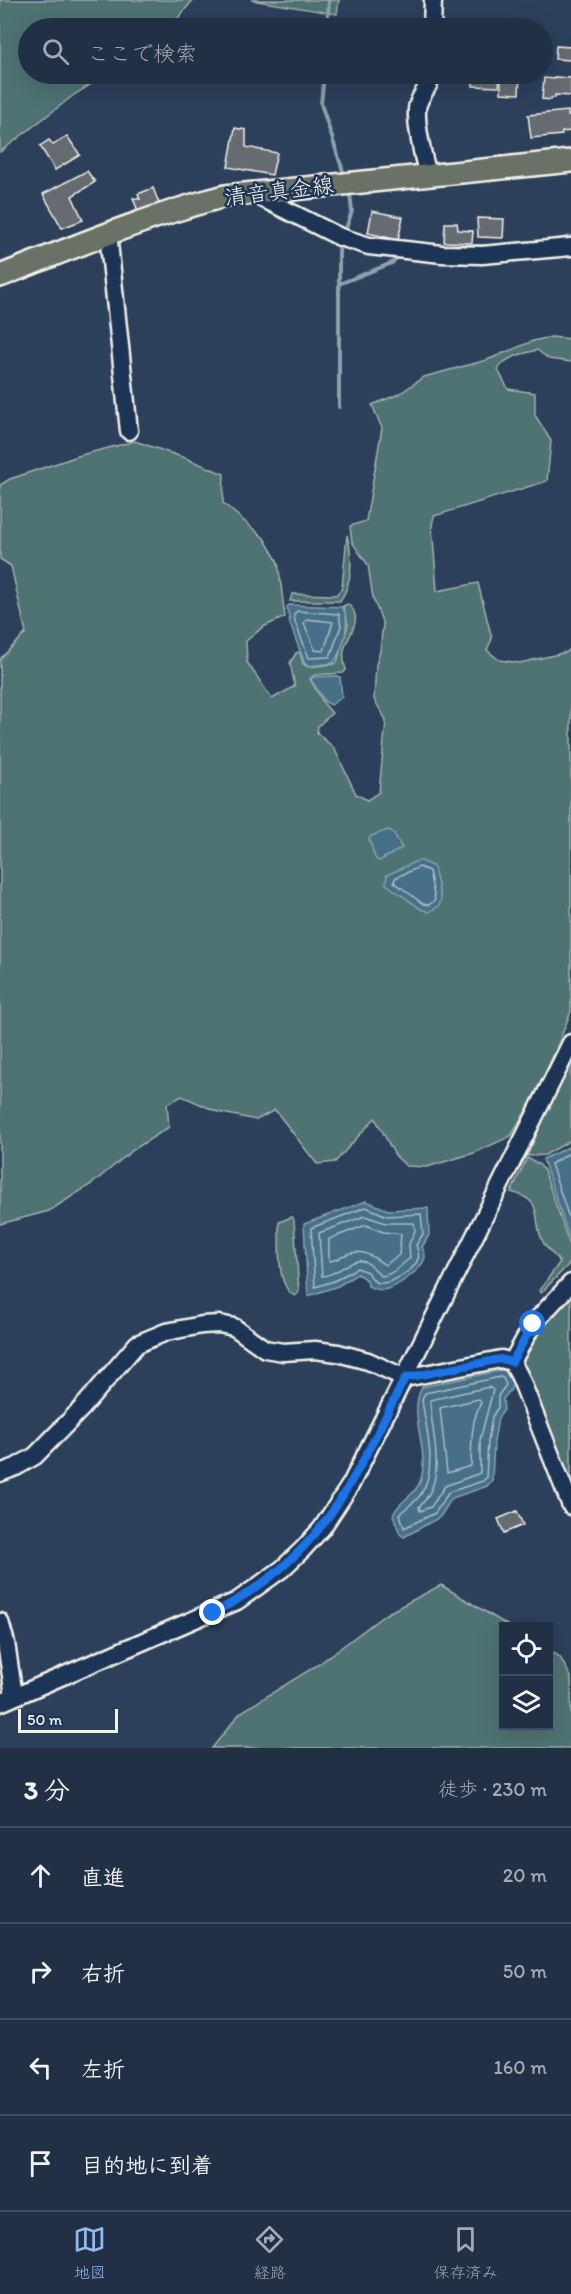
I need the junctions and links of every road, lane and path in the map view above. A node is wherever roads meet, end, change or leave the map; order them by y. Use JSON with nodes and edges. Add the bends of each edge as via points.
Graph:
{"nodes":[{"id":1,"x":433,"y":0,"type":"edge"},
{"id":2,"x":432,"y":18,"type":"edge"},
{"id":3,"x":429,"y":84,"type":"edge"},
{"id":4,"x":571,"y":161,"type":"edge"},
{"id":5,"x":428,"y":175,"type":"junction"},
{"id":6,"x":251,"y":192,"type":"junction"},
{"id":7,"x":108,"y":233,"type":"junction"},
{"id":8,"x":571,"y":246,"type":"edge"},
{"id":9,"x":0,"y":276,"type":"edge"},
{"id":10,"x":129,"y":431,"type":"dead end"},
{"id":11,"x":571,"y":1043,"type":"edge"},
{"id":12,"x":571,"y":1283,"type":"edge"},
{"id":13,"x":512,"y":1362,"type":"junction"},
{"id":14,"x":405,"y":1378,"type":"junction"},
{"id":15,"x":0,"y":1473,"type":"edge"},
{"id":16,"x":571,"y":1506,"type":"edge"},
{"id":17,"x":0,"y":1622,"type":"edge"},
{"id":18,"x":7,"y":1699,"type":"edge"}],
"edges":[{"from":1,"to":2,"type":"street"},
{"from":3,"to":5,"type":"street","via":[[417,108]]},
{"from":4,"to":5,"type":"main road","name":"清音真金線"},
{"from":5,"to":6,"type":"main road","name":"清音真金線"},
{"from":6,"to":7,"type":"main road","name":"清音真金線","via":[[185,206]]},
{"from":6,"to":8,"type":"street","via":[[343,238],[369,246],[482,255]]},
{"from":7,"to":9,"type":"main road","name":"清音真金線"},
{"from":7,"to":10,"type":"street"},
{"from":11,"to":14,"type":"street"},
{"from":12,"to":13,"type":"street","via":[[533,1324]]},
{"from":13,"to":14,"type":"street","via":[[501,1359]]},
{"from":13,"to":16,"type":"street"},
{"from":14,"to":15,"type":"street","via":[[338,1353],[265,1349],[234,1327],[219,1324],[166,1332],[137,1344],[35,1456]]},
{"from":14,"to":18,"type":"street","via":[[338,1506],[282,1569],[252,1592],[213,1613]]},
{"from":17,"to":18,"type":"street","via":[[6,1643]]}]}
